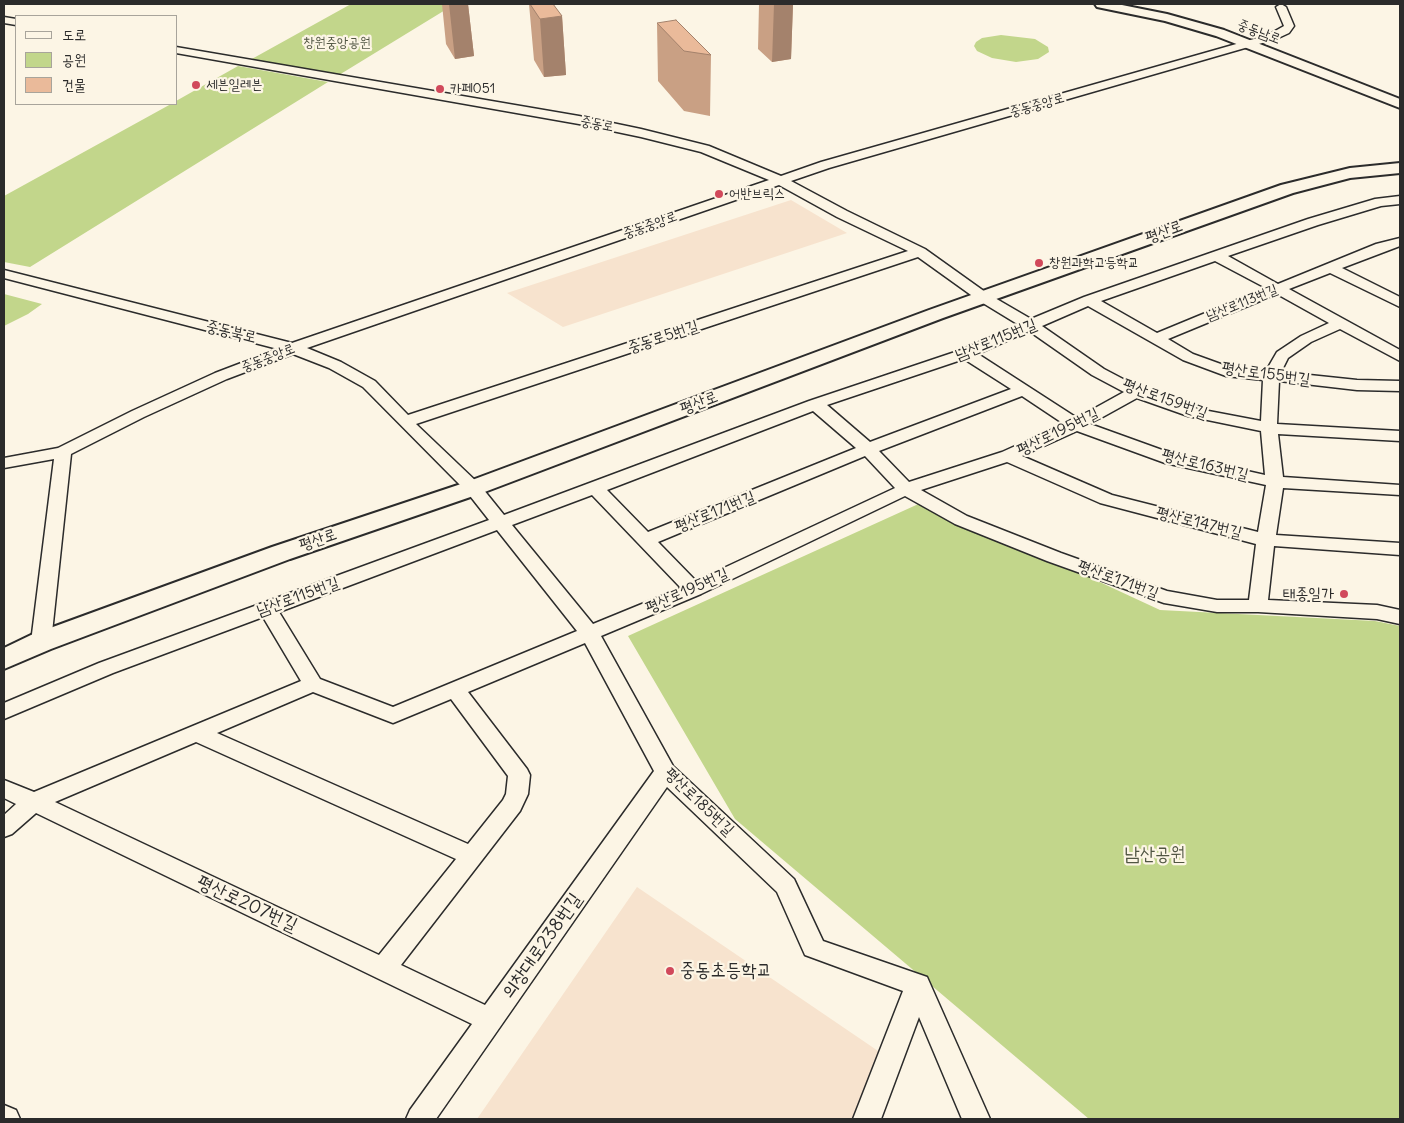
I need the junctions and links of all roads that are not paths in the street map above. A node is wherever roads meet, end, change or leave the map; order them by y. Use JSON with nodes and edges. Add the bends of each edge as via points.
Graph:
{"nodes":[{"id":1,"x":1101,"y":4,"type":"edge"},
{"id":2,"x":1129,"y":4,"type":"edge"},
{"id":3,"x":1280,"y":7,"type":"dead end"},
{"id":4,"x":1253,"y":42,"type":"junction"},
{"id":5,"x":178,"y":50,"type":"edge"},
{"id":6,"x":1400,"y":98,"type":"edge"},
{"id":7,"x":1400,"y":104,"type":"edge"},
{"id":8,"x":1400,"y":168,"type":"edge"},
{"id":9,"x":782,"y":181,"type":"junction"},
{"id":10,"x":1400,"y":200,"type":"edge"},
{"id":11,"x":1400,"y":242,"type":"edge"},
{"id":12,"x":1381,"y":247,"type":"junction"},
{"id":13,"x":920,"y":252,"type":"junction"},
{"id":14,"x":1400,"y":256,"type":"edge"},
{"id":15,"x":1219,"y":257,"type":"junction"},
{"id":16,"x":1332,"y":268,"type":"junction"},
{"id":17,"x":4,"y":274,"type":"edge"},
{"id":18,"x":1277,"y":289,"type":"junction"},
{"id":19,"x":983,"y":296,"type":"junction"},
{"id":20,"x":1090,"y":300,"type":"junction"},
{"id":21,"x":1400,"y":303,"type":"edge"},
{"id":22,"x":1340,"y":324,"type":"junction"},
{"id":23,"x":1032,"y":326,"type":"junction"},
{"id":24,"x":1154,"y":339,"type":"junction"},
{"id":25,"x":292,"y":348,"type":"junction"},
{"id":26,"x":966,"y":353,"type":"junction"},
{"id":27,"x":1400,"y":356,"type":"edge"},
{"id":28,"x":1271,"y":377,"type":"junction"},
{"id":29,"x":1400,"y":386,"type":"edge"},
{"id":30,"x":1024,"y":390,"type":"junction"},
{"id":31,"x":1136,"y":392,"type":"junction"},
{"id":32,"x":815,"y":404,"type":"junction"},
{"id":33,"x":405,"y":422,"type":"junction"},
{"id":34,"x":1076,"y":425,"type":"junction"},
{"id":35,"x":1269,"y":428,"type":"junction"},
{"id":36,"x":1400,"y":436,"type":"edge"},
{"id":37,"x":868,"y":449,"type":"junction"},
{"id":38,"x":62,"y":452,"type":"junction"},
{"id":39,"x":1008,"y":456,"type":"junction"},
{"id":40,"x":4,"y":463,"type":"edge"},
{"id":41,"x":1275,"y":482,"type":"junction"},
{"id":42,"x":473,"y":488,"type":"junction"},
{"id":43,"x":595,"y":488,"type":"junction"},
{"id":44,"x":906,"y":489,"type":"junction"},
{"id":45,"x":1400,"y":490,"type":"edge"},
{"id":46,"x":502,"y":522,"type":"junction"},
{"id":47,"x":646,"y":540,"type":"junction"},
{"id":48,"x":1266,"y":540,"type":"junction"},
{"id":49,"x":1400,"y":549,"type":"edge"},
{"id":50,"x":694,"y":590,"type":"junction"},
{"id":51,"x":1258,"y":606,"type":"junction"},
{"id":52,"x":266,"y":608,"type":"junction"},
{"id":53,"x":1400,"y":617,"type":"edge"},
{"id":54,"x":589,"y":633,"type":"junction"},
{"id":55,"x":40,"y":642,"type":"junction"},
{"id":56,"x":4,"y":659,"type":"edge"},
{"id":57,"x":313,"y":684,"type":"junction"},
{"id":58,"x":454,"y":689,"type":"junction"},
{"id":59,"x":4,"y":711,"type":"edge"},
{"id":60,"x":196,"y":733,"type":"junction"},
{"id":61,"x":665,"y":772,"type":"junction"},
{"id":62,"x":4,"y":788,"type":"edge"},
{"id":63,"x":34,"y":802,"type":"junction"},
{"id":64,"x":4,"y":828,"type":"edge"},
{"id":65,"x":472,"y":856,"type":"junction"},
{"id":66,"x":383,"y":969,"type":"junction"},
{"id":67,"x":918,"y":985,"type":"junction"},
{"id":68,"x":490,"y":1020,"type":"junction"},
{"id":69,"x":420,"y":1119,"type":"edge"},
{"id":70,"x":867,"y":1119,"type":"edge"},
{"id":71,"x":976,"y":1119,"type":"edge"}],
"edges":[{"from":1,"to":4,"type":"street","name":"중동남로"},
{"from":2,"to":4,"type":"street","name":"중동남로","via":[[1207,24]]},
{"from":3,"to":4,"type":"street","name":"중동중앙로","via":[[1289,23],[1287,29]]},
{"from":4,"to":6,"type":"street","name":"중동남로"},
{"from":4,"to":7,"type":"street","name":"중동남로"},
{"from":4,"to":9,"type":"street","name":"중동중앙로","via":[[832,163]]},
{"from":5,"to":9,"type":"street","name":"중동로","via":[[642,133],[720,154]]},
{"from":8,"to":19,"type":"main road","name":"평산로","via":[[1350,173],[1287,189]]},
{"from":9,"to":13,"type":"street","name":"중동로"},
{"from":9,"to":25,"type":"street","name":"중동중앙로"},
{"from":10,"to":15,"type":"street","name":"남산로115번길","via":[[1380,202],[1313,222]]},
{"from":11,"to":12,"type":"street","name":"남산로113번길"},
{"from":12,"to":14,"type":"street"},
{"from":12,"to":16,"type":"street","name":"남산로113번길"},
{"from":13,"to":19,"type":"street","name":"중동로"},
{"from":13,"to":33,"type":"street","name":"중동로5번길"},
{"from":15,"to":18,"type":"street"},
{"from":15,"to":20,"type":"street","name":"남산로115번길"},
{"from":16,"to":18,"type":"street","name":"남산로113번길"},
{"from":16,"to":21,"type":"street"},
{"from":17,"to":25,"type":"street","name":"중동북로"},
{"from":18,"to":22,"type":"street"},
{"from":18,"to":24,"type":"street","name":"남산로113번길"},
{"from":19,"to":23,"type":"street","name":"평산로159번길"},
{"from":19,"to":42,"type":"main road","name":"평산로"},
{"from":20,"to":23,"type":"street","name":"남산로115번길"},
{"from":20,"to":24,"type":"street","name":"평산로155번길"},
{"from":22,"to":27,"type":"street"},
{"from":22,"to":28,"type":"street","via":[[1306,339],[1282,355]]},
{"from":23,"to":26,"type":"street","name":"남산로115번길"},
{"from":23,"to":31,"type":"street","name":"평산로159번길","via":[[1098,372]]},
{"from":24,"to":28,"type":"street","name":"평산로155번길","via":[[1188,357],[1226,371]]},
{"from":25,"to":33,"type":"street","name":"중동북로","via":[[369,384]]},
{"from":25,"to":38,"type":"street","name":"중동중앙로","via":[[221,376]]},
{"from":26,"to":30,"type":"street","name":"평산로163번길"},
{"from":26,"to":32,"type":"street","name":"남산로115번길"},
{"from":28,"to":29,"type":"street","name":"평산로155번길"},
{"from":28,"to":35,"type":"street"},
{"from":30,"to":34,"type":"street","name":"평산로163번길"},
{"from":30,"to":37,"type":"street"},
{"from":31,"to":34,"type":"street","name":"평산로195번길"},
{"from":31,"to":35,"type":"street","name":"평산로159번길","via":[[1194,413]]},
{"from":32,"to":37,"type":"street","name":"평산로171번길"},
{"from":32,"to":43,"type":"street","name":"남산로115번길"},
{"from":33,"to":42,"type":"street","name":"중동북로"},
{"from":34,"to":39,"type":"street","name":"평산로195번길"},
{"from":34,"to":41,"type":"street","name":"평산로163번길","via":[[1171,459]]},
{"from":35,"to":36,"type":"street","name":"평산로159번길"},
{"from":35,"to":41,"type":"street"},
{"from":37,"to":44,"type":"street","name":"평산로171번길"},
{"from":37,"to":47,"type":"street","name":"평산로171번길"},
{"from":38,"to":40,"type":"street","name":"중동중앙로"},
{"from":38,"to":55,"type":"street"},
{"from":39,"to":44,"type":"street","name":"평산로195번길"},
{"from":39,"to":48,"type":"street","name":"평산로147번길","via":[[1106,499]]},
{"from":41,"to":45,"type":"street","name":"평산로163번길"},
{"from":41,"to":48,"type":"street"},
{"from":42,"to":46,"type":"street","name":"평산로185번길"},
{"from":42,"to":55,"type":"main road","name":"평산로","via":[[281,553]]},
{"from":43,"to":46,"type":"street","name":"남산로115번길"},
{"from":43,"to":47,"type":"street"},
{"from":44,"to":50,"type":"street","name":"평산로195번길"},
{"from":44,"to":51,"type":"street","name":"평산로171번길","via":[[961,520],[1164,597],[1217,606]]},
{"from":46,"to":52,"type":"street","name":"남산로115번길"},
{"from":46,"to":54,"type":"street","name":"평산로185번길"},
{"from":47,"to":50,"type":"street"},
{"from":48,"to":49,"type":"street","name":"평산로147번길"},
{"from":48,"to":51,"type":"street"},
{"from":50,"to":54,"type":"street","name":"평산로195번길"},
{"from":51,"to":53,"type":"street","name":"평산로171번길","via":[[1377,612]]},
{"from":52,"to":57,"type":"street"},
{"from":52,"to":59,"type":"street","name":"남산로115번길","via":[[106,668]]},
{"from":54,"to":58,"type":"street","name":"평산로195번길"},
{"from":54,"to":61,"type":"street","name":"평산로185번길"},
{"from":55,"to":56,"type":"main road","name":"평산로"},
{"from":57,"to":58,"type":"street","name":"평산로195번길","via":[[393,715]]},
{"from":57,"to":60,"type":"street"},
{"from":58,"to":65,"type":"street","via":[[519,775],[512,805]]},
{"from":60,"to":63,"type":"street"},
{"from":60,"to":65,"type":"street"},
{"from":61,"to":67,"type":"street","name":"평산로185번길","via":[[786,886],[814,948]]},
{"from":61,"to":68,"type":"street","name":"의창대로238번길"},
{"from":62,"to":63,"type":"street","name":"평산로207번길"},
{"from":63,"to":64,"type":"street"},
{"from":63,"to":66,"type":"street","name":"평산로207번길"},
{"from":65,"to":66,"type":"street"},
{"from":66,"to":68,"type":"street","name":"평산로207번길"},
{"from":67,"to":70,"type":"street"},
{"from":67,"to":71,"type":"street"},
{"from":68,"to":69,"type":"street","name":"의창대로238번길"}]}
